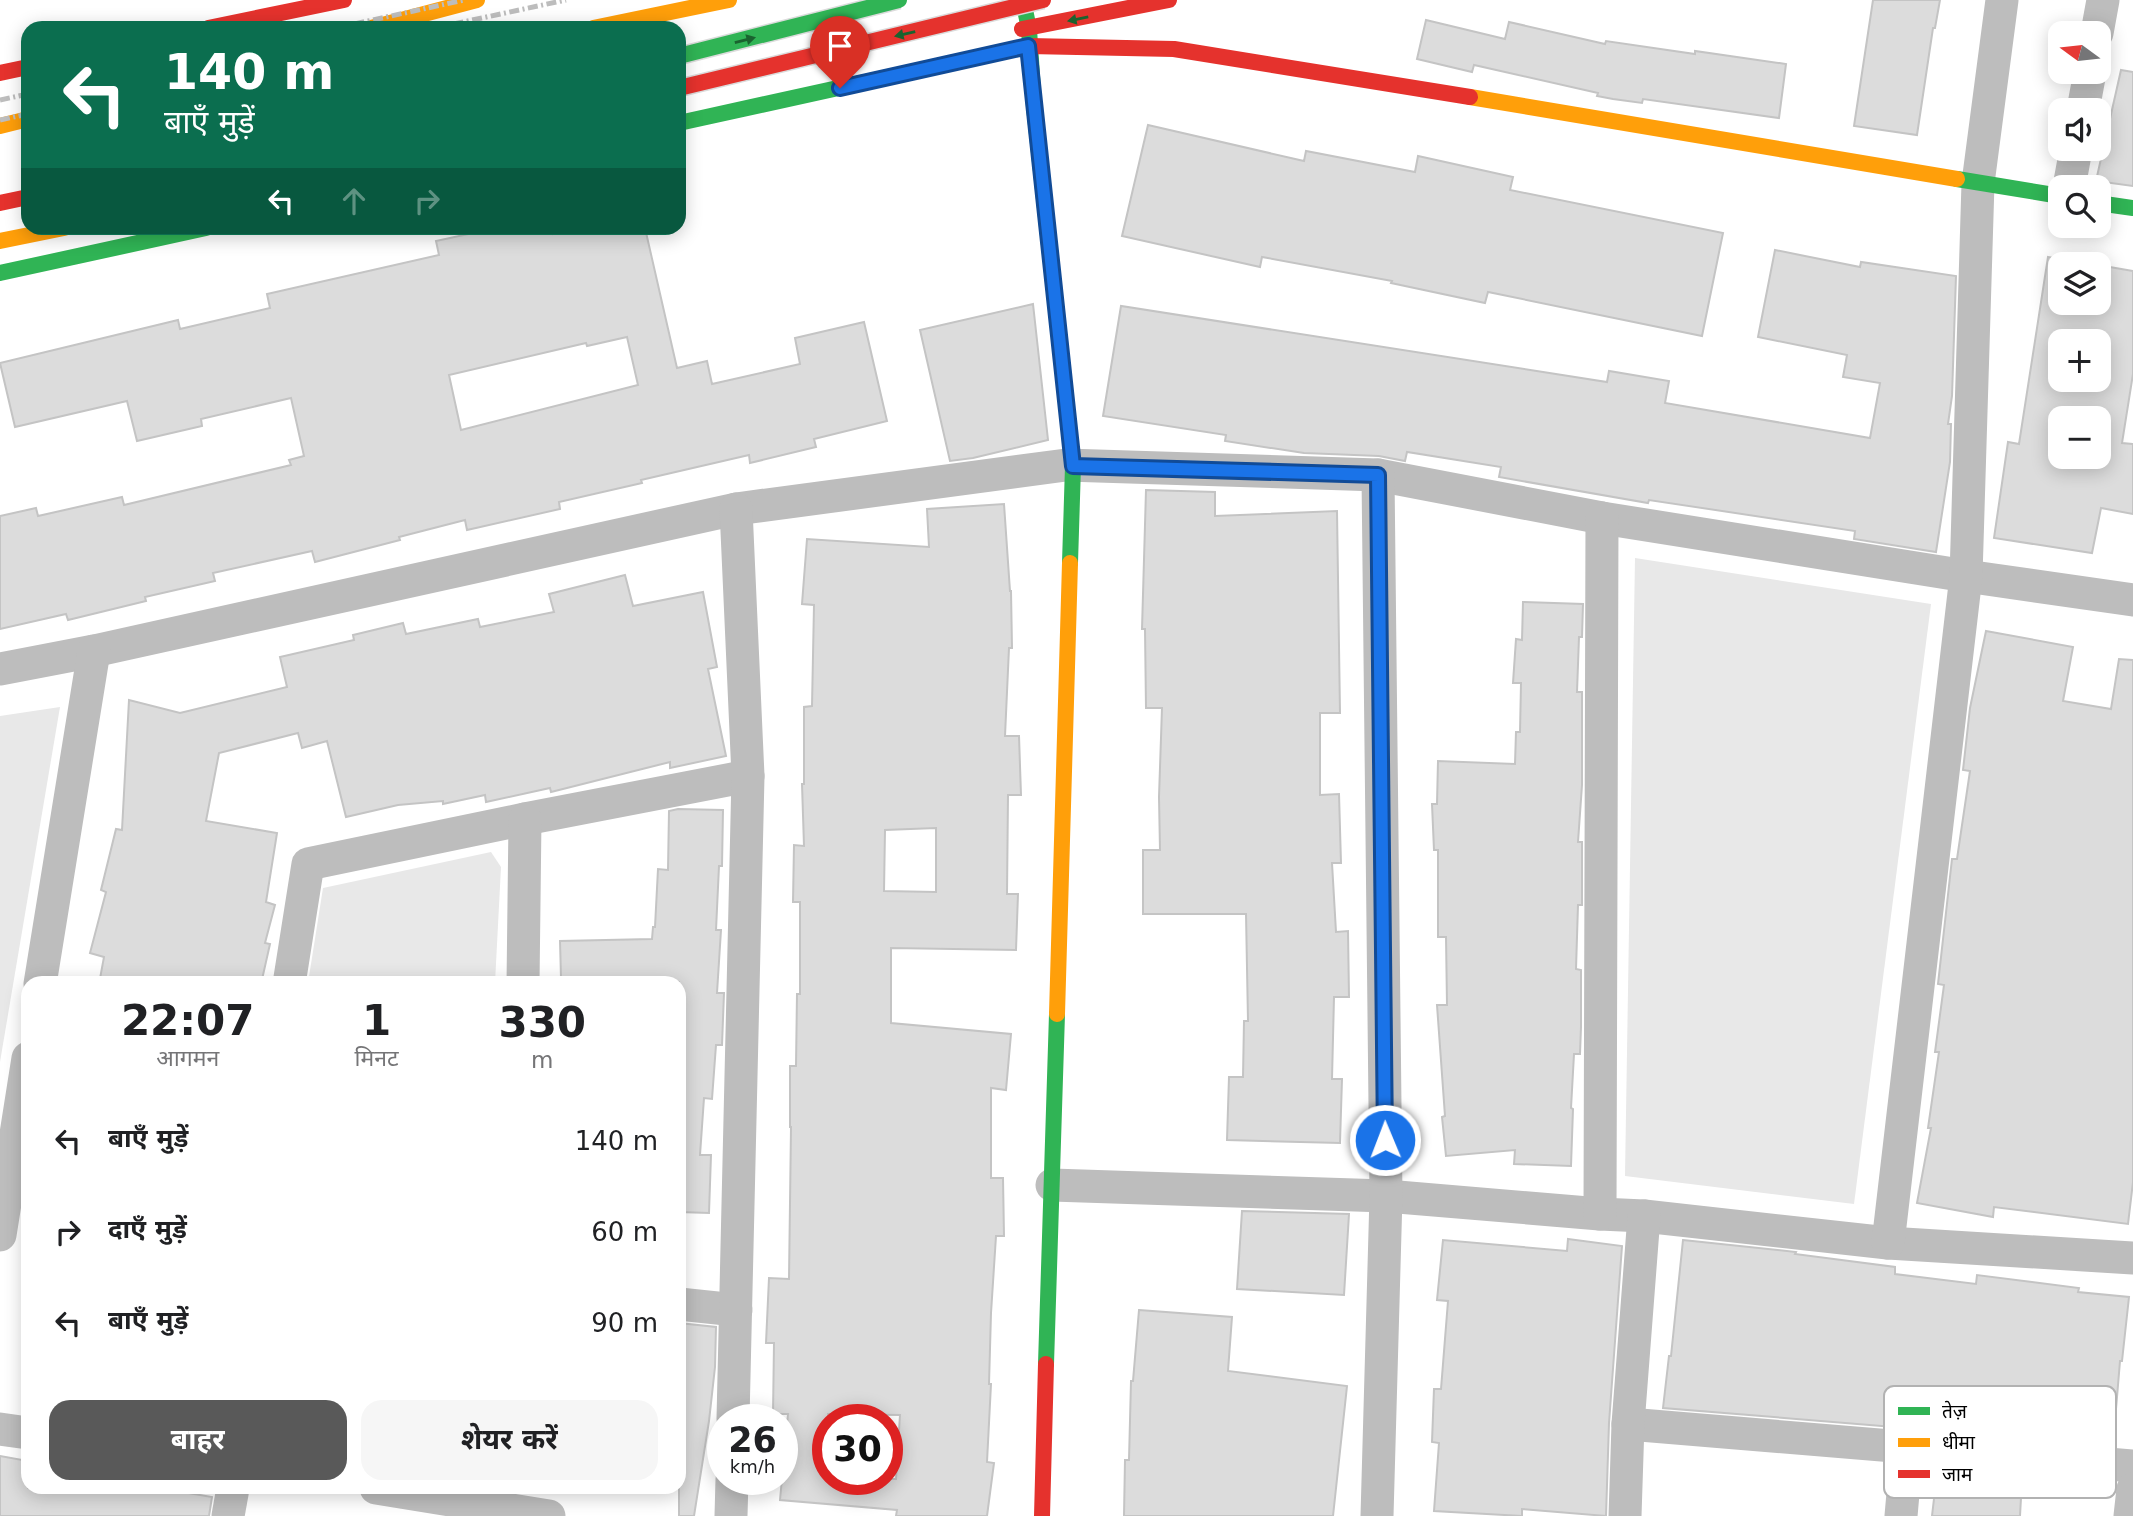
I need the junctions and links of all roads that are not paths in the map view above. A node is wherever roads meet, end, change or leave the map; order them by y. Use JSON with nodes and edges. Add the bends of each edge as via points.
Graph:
{"nodes":[{"id":1,"x":344,"y":0,"type":"edge"},
{"id":2,"x":477,"y":0,"type":"edge"},
{"id":3,"x":729,"y":0,"type":"edge"},
{"id":4,"x":881,"y":0,"type":"edge"},
{"id":5,"x":899,"y":0,"type":"edge"},
{"id":6,"x":1023,"y":0,"type":"edge"},
{"id":7,"x":1043,"y":0,"type":"edge"},
{"id":8,"x":1169,"y":0,"type":"edge"},
{"id":9,"x":2002,"y":0,"type":"edge"},
{"id":10,"x":2103,"y":0,"type":"edge"},
{"id":11,"x":242,"y":21,"type":"edge"},
{"id":12,"x":398,"y":21,"type":"edge"},
{"id":13,"x":627,"y":21,"type":"edge"},
{"id":14,"x":2099,"y":21,"type":"edge"},
{"id":15,"x":1029,"y":29,"type":"junction"},
{"id":16,"x":1028,"y":46,"type":"junction"},
{"id":17,"x":686,"y":55,"type":"edge"},
{"id":18,"x":21,"y":68,"type":"edge"},
{"id":19,"x":0,"y":73,"type":"edge"},
{"id":20,"x":686,"y":86,"type":"edge"},
{"id":21,"x":21,"y":121,"type":"edge"},
{"id":22,"x":686,"y":121,"type":"edge"},
{"id":23,"x":0,"y":126,"type":"edge"},
{"id":24,"x":1978,"y":183,"type":"junction"},
{"id":25,"x":2048,"y":194,"type":"edge"},
{"id":26,"x":21,"y":198,"type":"edge"},
{"id":27,"x":0,"y":203,"type":"edge"},
{"id":28,"x":2111,"y":204,"type":"edge"},
{"id":29,"x":2133,"y":208,"type":"edge"},
{"id":30,"x":30,"y":235,"type":"edge"},
{"id":31,"x":174,"y":235,"type":"edge"},
{"id":32,"x":0,"y":241,"type":"edge"},
{"id":33,"x":0,"y":273,"type":"edge"},
{"id":34,"x":1073,"y":466,"type":"junction"},
{"id":35,"x":1378,"y":475,"type":"junction"},
{"id":36,"x":736,"y":509,"type":"junction"},
{"id":37,"x":1602,"y":518,"type":"junction"},
{"id":38,"x":1966,"y":576,"type":"junction"},
{"id":39,"x":2133,"y":600,"type":"edge"},
{"id":40,"x":94,"y":651,"type":"junction"},
{"id":41,"x":0,"y":669,"type":"edge"},
{"id":42,"x":748,"y":776,"type":"junction"},
{"id":43,"x":525,"y":819,"type":"junction"},
{"id":44,"x":41,"y":976,"type":"edge"},
{"id":45,"x":290,"y":976,"type":"edge"},
{"id":46,"x":523,"y":976,"type":"edge"},
{"id":47,"x":21,"y":1149,"type":"edge"},
{"id":48,"x":1052,"y":1185,"type":"junction"},
{"id":49,"x":1386,"y":1196,"type":"junction"},
{"id":50,"x":17,"y":1201,"type":"edge"},
{"id":51,"x":1600,"y":1214,"type":"junction"},
{"id":52,"x":1644,"y":1216,"type":"junction"},
{"id":53,"x":0,"y":1235,"type":"edge"},
{"id":54,"x":1888,"y":1243,"type":"junction"},
{"id":55,"x":2133,"y":1258,"type":"edge"},
{"id":56,"x":686,"y":1305,"type":"edge"},
{"id":57,"x":736,"y":1310,"type":"junction"},
{"id":58,"x":733,"y":1404,"type":"edge"},
{"id":59,"x":1628,"y":1423,"type":"junction"},
{"id":60,"x":0,"y":1429,"type":"edge"},
{"id":61,"x":21,"y":1432,"type":"edge"},
{"id":62,"x":1884,"y":1446,"type":"edge"},
{"id":63,"x":2133,"y":1489,"type":"edge"},
{"id":64,"x":232,"y":1494,"type":"edge"},
{"id":65,"x":400,"y":1494,"type":"edge"},
{"id":66,"x":732,"y":1495,"type":"edge"},
{"id":67,"x":1903,"y":1498,"type":"edge"},
{"id":68,"x":461,"y":1509,"type":"edge"},
{"id":69,"x":228,"y":1516,"type":"edge"},
{"id":70,"x":550,"y":1516,"type":"edge"},
{"id":71,"x":731,"y":1516,"type":"edge"},
{"id":72,"x":1042,"y":1516,"type":"edge"},
{"id":73,"x":1377,"y":1516,"type":"edge"},
{"id":74,"x":1625,"y":1516,"type":"edge"},
{"id":75,"x":1901,"y":1516,"type":"edge"},
{"id":76,"x":2130,"y":1516,"type":"edge"}],
"edges":[{"from":1,"to":11,"type":"street"},
{"from":2,"to":12,"type":"street"},
{"from":3,"to":13,"type":"street"},
{"from":4,"to":15,"type":"street","via":[[971,29]]},
{"from":17,"to":5,"type":"street","one_way":true,"bridge":true},
{"from":6,"to":15,"type":"street"},
{"from":7,"to":20,"type":"street","one_way":true,"bridge":true},
{"from":8,"to":15,"type":"street","one_way":true},
{"from":9,"to":24,"type":"street"},
{"from":10,"to":14,"type":"street"},
{"from":15,"to":16,"type":"street"},
{"from":16,"to":22,"type":"street"},
{"from":16,"to":24,"type":"street","via":[[1174,49]]},
{"from":16,"to":34,"type":"street"},
{"from":18,"to":19,"type":"street"},
{"from":21,"to":23,"type":"street"},
{"from":24,"to":25,"type":"street"},
{"from":24,"to":38,"type":"street"},
{"from":26,"to":27,"type":"street"},
{"from":28,"to":29,"type":"street"},
{"from":30,"to":32,"type":"street"},
{"from":31,"to":33,"type":"street"},
{"from":34,"to":35,"type":"street"},
{"from":34,"to":36,"type":"street"},
{"from":34,"to":48,"type":"street"},
{"from":35,"to":37,"type":"street"},
{"from":35,"to":49,"type":"street"},
{"from":36,"to":40,"type":"street"},
{"from":36,"to":42,"type":"street"},
{"from":37,"to":38,"type":"street"},
{"from":37,"to":51,"type":"street"},
{"from":38,"to":39,"type":"street"},
{"from":38,"to":54,"type":"street"},
{"from":40,"to":41,"type":"street"},
{"from":40,"to":44,"type":"street"},
{"from":42,"to":43,"type":"street"},
{"from":42,"to":57,"type":"street"},
{"from":43,"to":45,"type":"street","via":[[308,864]]},
{"from":43,"to":46,"type":"street"},
{"from":47,"to":50,"type":"street"},
{"from":48,"to":49,"type":"street"},
{"from":48,"to":72,"type":"street"},
{"from":49,"to":51,"type":"street"},
{"from":49,"to":73,"type":"street"},
{"from":50,"to":53,"type":"street"},
{"from":51,"to":52,"type":"street"},
{"from":52,"to":54,"type":"street"},
{"from":52,"to":59,"type":"street"},
{"from":54,"to":55,"type":"street"},
{"from":56,"to":57,"type":"street"},
{"from":57,"to":58,"type":"street"},
{"from":59,"to":62,"type":"street"},
{"from":59,"to":74,"type":"street"},
{"from":60,"to":61,"type":"street"},
{"from":63,"to":76,"type":"street"},
{"from":64,"to":69,"type":"street"},
{"from":65,"to":68,"type":"street"},
{"from":66,"to":71,"type":"street"},
{"from":67,"to":75,"type":"street"},
{"from":68,"to":70,"type":"street"}]}
